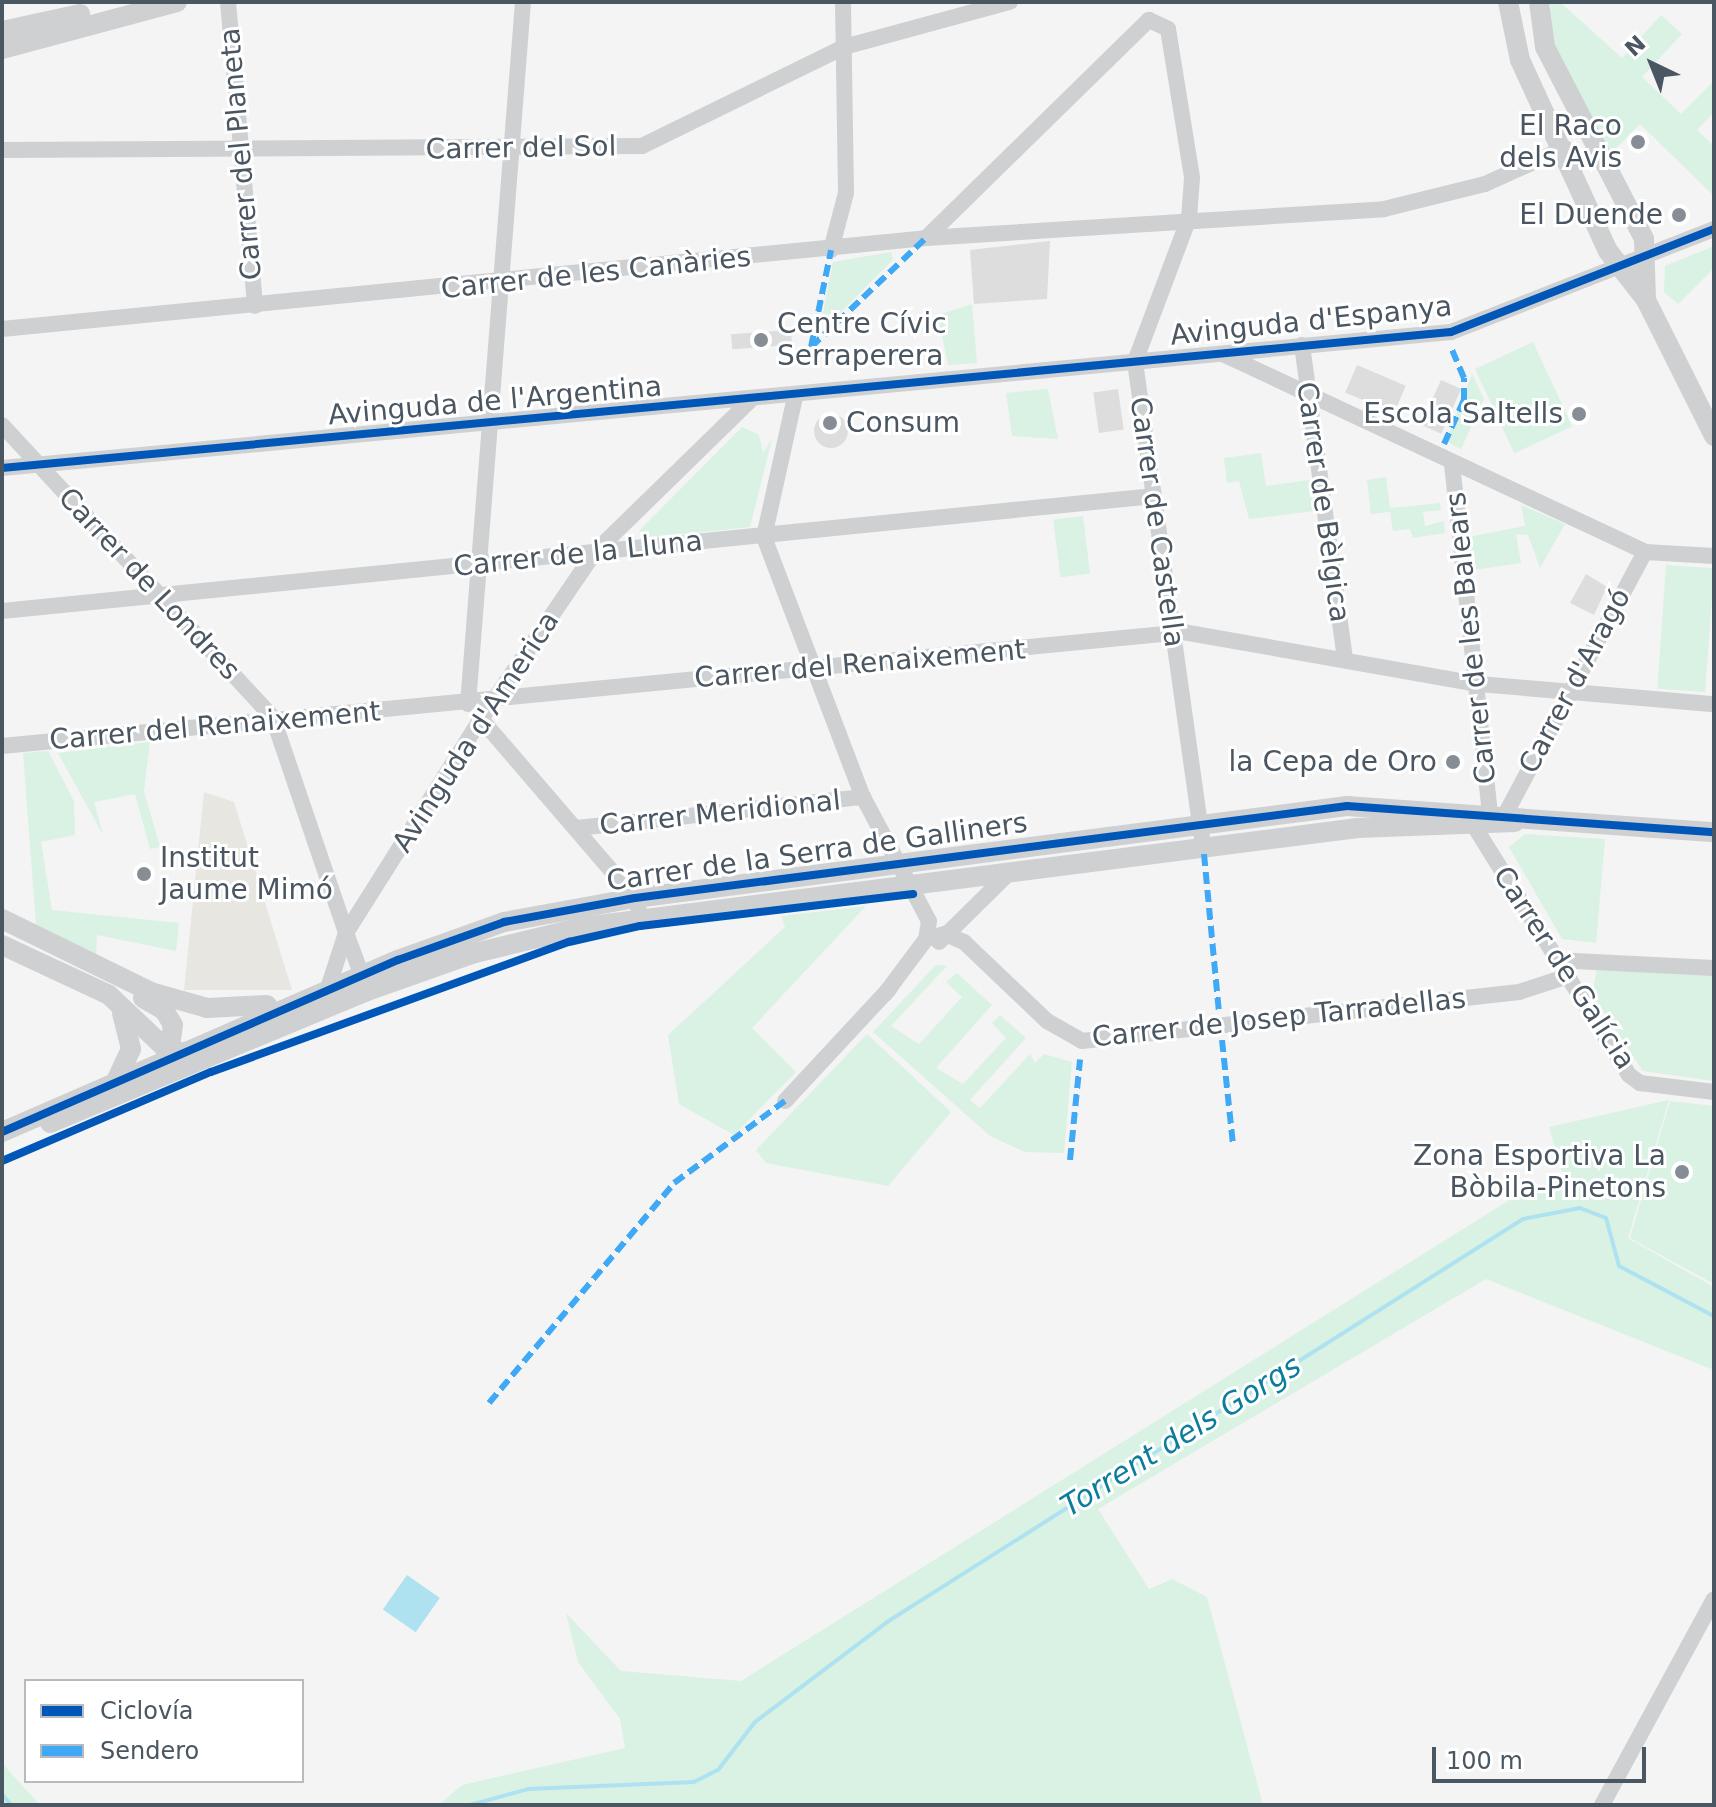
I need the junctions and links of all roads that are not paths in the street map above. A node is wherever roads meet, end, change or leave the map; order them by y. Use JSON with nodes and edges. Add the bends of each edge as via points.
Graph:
{"nodes":[{"id":1,"x":80,"y":2,"type":"edge"},
{"id":2,"x":177,"y":2,"type":"edge"},
{"id":3,"x":228,"y":2,"type":"edge"},
{"id":4,"x":523,"y":2,"type":"edge"},
{"id":5,"x":843,"y":2,"type":"edge"},
{"id":6,"x":1010,"y":2,"type":"edge"},
{"id":7,"x":1508,"y":2,"type":"edge"},
{"id":8,"x":1539,"y":2,"type":"edge"},
{"id":9,"x":126,"y":4,"type":"edge"},
{"id":10,"x":56,"y":19,"type":"junction"},
{"id":11,"x":2,"y":31,"type":"edge"},
{"id":12,"x":2,"y":46,"type":"edge"},
{"id":13,"x":844,"y":47,"type":"junction"},
{"id":14,"x":238,"y":148,"type":"junction"},
{"id":15,"x":1565,"y":148,"type":"junction"},
{"id":16,"x":2,"y":150,"type":"edge"},
{"id":17,"x":516,"y":150,"type":"junction"},
{"id":18,"x":1189,"y":218,"type":"junction"},
{"id":19,"x":1714,"y":229,"type":"edge"},
{"id":20,"x":924,"y":245,"type":"junction"},
{"id":21,"x":831,"y":250,"type":"junction"},
{"id":22,"x":1646,"y":256,"type":"junction"},
{"id":23,"x":1617,"y":268,"type":"junction"},
{"id":24,"x":505,"y":282,"type":"junction"},
{"id":25,"x":1646,"y":300,"type":"junction"},
{"id":26,"x":255,"y":306,"type":"junction"},
{"id":27,"x":2,"y":329,"type":"edge"},
{"id":28,"x":1302,"y":345,"type":"junction"},
{"id":29,"x":1225,"y":355,"type":"junction"},
{"id":30,"x":1135,"y":362,"type":"junction"},
{"id":31,"x":795,"y":397,"type":"junction"},
{"id":32,"x":1310,"y":399,"type":"junction"},
{"id":33,"x":750,"y":401,"type":"junction"},
{"id":34,"x":490,"y":422,"type":"junction"},
{"id":35,"x":2,"y":425,"type":"edge"},
{"id":36,"x":1714,"y":436,"type":"edge"},
{"id":37,"x":1452,"y":464,"type":"junction"},
{"id":38,"x":39,"y":465,"type":"junction"},
{"id":39,"x":2,"y":468,"type":"edge"},
{"id":40,"x":1154,"y":496,"type":"junction"},
{"id":41,"x":764,"y":537,"type":"junction"},
{"id":42,"x":595,"y":552,"type":"junction"},
{"id":43,"x":1645,"y":552,"type":"junction"},
{"id":44,"x":1714,"y":556,"type":"edge"},
{"id":45,"x":479,"y":564,"type":"junction"},
{"id":46,"x":159,"y":596,"type":"junction"},
{"id":47,"x":2,"y":611,"type":"edge"},
{"id":48,"x":1171,"y":634,"type":"junction"},
{"id":49,"x":1345,"y":658,"type":"junction"},
{"id":50,"x":814,"y":667,"type":"junction"},
{"id":51,"x":1479,"y":684,"type":"junction"},
{"id":52,"x":1570,"y":693,"type":"junction"},
{"id":53,"x":496,"y":699,"type":"junction"},
{"id":54,"x":468,"y":704,"type":"junction"},
{"id":55,"x":1714,"y":704,"type":"edge"},
{"id":56,"x":273,"y":718,"type":"junction"},
{"id":57,"x":481,"y":719,"type":"junction"},
{"id":58,"x":2,"y":746,"type":"edge"},
{"id":59,"x":863,"y":797,"type":"junction"},
{"id":60,"x":1491,"y":818,"type":"junction"},
{"id":61,"x":1408,"y":819,"type":"junction"},
{"id":62,"x":1535,"y":819,"type":"junction"},
{"id":63,"x":1198,"y":823,"type":"junction"},
{"id":64,"x":577,"y":828,"type":"junction"},
{"id":65,"x":1714,"y":832,"type":"edge"},
{"id":66,"x":1203,"y":847,"type":"junction"},
{"id":67,"x":895,"y":867,"type":"junction"},
{"id":68,"x":1011,"y":872,"type":"junction"},
{"id":69,"x":906,"y":886,"type":"junction"},
{"id":70,"x":635,"y":898,"type":"junction"},
{"id":71,"x":923,"y":906,"type":"junction"},
{"id":72,"x":963,"y":912,"type":"junction"},
{"id":73,"x":641,"y":918,"type":"junction"},
{"id":74,"x":2,"y":921,"type":"edge"},
{"id":75,"x":346,"y":933,"type":"junction"},
{"id":76,"x":945,"y":934,"type":"junction"},
{"id":77,"x":926,"y":939,"type":"junction"},
{"id":78,"x":970,"y":947,"type":"junction"},
{"id":79,"x":2,"y":948,"type":"edge"},
{"id":80,"x":1555,"y":960,"type":"junction"},
{"id":81,"x":1714,"y":968,"type":"edge"},
{"id":82,"x":1565,"y":977,"type":"junction"},
{"id":83,"x":365,"y":983,"type":"junction"},
{"id":84,"x":328,"y":988,"type":"junction"},
{"id":85,"x":885,"y":994,"type":"junction"},
{"id":86,"x":299,"y":1000,"type":"junction"},
{"id":87,"x":273,"y":1033,"type":"junction"},
{"id":88,"x":174,"y":1052,"type":"junction"},
{"id":89,"x":117,"y":1079,"type":"junction"},
{"id":90,"x":135,"y":1090,"type":"junction"},
{"id":91,"x":1714,"y":1092,"type":"edge"},
{"id":92,"x":785,"y":1101,"type":"dead end"},
{"id":93,"x":2,"y":1132,"type":"edge"},
{"id":94,"x":2,"y":1142,"type":"edge"},
{"id":95,"x":1714,"y":1599,"type":"edge"},
{"id":96,"x":1602,"y":1805,"type":"edge"}],
"edges":[{"from":1,"to":10,"type":"street"},
{"from":2,"to":9,"type":"street"},
{"from":2,"to":12,"type":"street"},
{"from":3,"to":14,"type":"street","name":"Carrer del Planeta"},
{"from":4,"to":17,"type":"street"},
{"from":5,"to":13,"type":"street"},
{"from":6,"to":13,"type":"street","name":"Carrer del Sol"},
{"from":7,"to":15,"type":"street","via":[[1520,60]]},
{"from":8,"to":22,"type":"street","via":[[1545,47],[1644,239]]},
{"from":9,"to":10,"type":"street"},
{"from":10,"to":11,"type":"street"},
{"from":10,"to":12,"type":"street"},
{"from":13,"to":17,"type":"street","name":"Carrer del Sol","via":[[651,144]]},
{"from":13,"to":21,"type":"street","via":[[846,193]]},
{"from":14,"to":16,"type":"street","name":"Carrer del Sol"},
{"from":14,"to":17,"type":"street","name":"Carrer del Sol"},
{"from":14,"to":26,"type":"street","name":"Carrer del Planeta"},
{"from":15,"to":18,"type":"street","name":"Carrer de les Canàries","via":[[1485,184],[1384,209]]},
{"from":15,"to":23,"type":"street"},
{"from":17,"to":24,"type":"street"},
{"from":18,"to":20,"type":"street","name":"Carrer de les Canàries"},
{"from":18,"to":20,"type":"street","name":"Carrer de Castella","via":[[1192,178],[1168,29],[1159,19]]},
{"from":18,"to":30,"type":"street","name":"Carrer de Castella"},
{"from":19,"to":22,"type":"street","name":"Avinguda d'Espanya"},
{"from":20,"to":21,"type":"street","name":"Carrer de les Canàries"},
{"from":21,"to":24,"type":"street","name":"Carrer de les Canàries"},
{"from":22,"to":23,"type":"street","name":"Avinguda d'Espanya"},
{"from":22,"to":25,"type":"street"},
{"from":23,"to":25,"type":"street"},
{"from":23,"to":28,"type":"street","name":"Avinguda d'Espanya","via":[[1451,332]]},
{"from":24,"to":26,"type":"street","name":"Carrer de les Canàries"},
{"from":24,"to":34,"type":"street"},
{"from":25,"to":36,"type":"street"},
{"from":26,"to":27,"type":"street","name":"Carrer de les Canàries"},
{"from":28,"to":29,"type":"street","name":"Avinguda d'Espanya"},
{"from":28,"to":32,"type":"street","name":"Carrer de Bèlgica"},
{"from":29,"to":30,"type":"street","name":"Avinguda d'Espanya"},
{"from":29,"to":32,"type":"street"},
{"from":30,"to":31,"type":"street","name":"Avinguda de l'Argentina"},
{"from":30,"to":40,"type":"street","name":"Carrer de Castella"},
{"from":31,"to":33,"type":"street","name":"Avinguda de l'Argentina"},
{"from":31,"to":41,"type":"street"},
{"from":32,"to":37,"type":"street"},
{"from":32,"to":49,"type":"street","name":"Carrer de Bèlgica"},
{"from":33,"to":34,"type":"street","name":"Avinguda de l'Argentina"},
{"from":33,"to":42,"type":"street","name":"Avinguda d'America"},
{"from":34,"to":38,"type":"street","name":"Avinguda de l'Argentina"},
{"from":34,"to":45,"type":"street"},
{"from":35,"to":38,"type":"street","name":"Carrer de Londres"},
{"from":37,"to":43,"type":"street"},
{"from":37,"to":51,"type":"street","name":"Carrer de les Balears"},
{"from":38,"to":39,"type":"street","name":"Avinguda de l'Argentina"},
{"from":38,"to":46,"type":"street","name":"Carrer de Londres"},
{"from":40,"to":41,"type":"street","name":"Carrer de la Lluna"},
{"from":40,"to":48,"type":"street","name":"Carrer de Castella"},
{"from":41,"to":42,"type":"street","name":"Carrer de la Lluna"},
{"from":41,"to":50,"type":"street"},
{"from":42,"to":45,"type":"street","name":"Carrer de la Lluna"},
{"from":42,"to":53,"type":"street","name":"Avinguda d'America"},
{"from":43,"to":44,"type":"street"},
{"from":43,"to":52,"type":"street","name":"Carrer d'Aragó"},
{"from":45,"to":46,"type":"street","name":"Carrer de la Lluna"},
{"from":45,"to":54,"type":"street"},
{"from":46,"to":47,"type":"street","name":"Carrer de la Lluna"},
{"from":46,"to":56,"type":"street","name":"Carrer de Londres"},
{"from":48,"to":49,"type":"street","name":"Carrer del Renaixement"},
{"from":48,"to":50,"type":"street","name":"Carrer del Renaixement"},
{"from":48,"to":63,"type":"street","name":"Carrer de Castella"},
{"from":49,"to":51,"type":"street","name":"Carrer del Renaixement"},
{"from":50,"to":53,"type":"street","name":"Carrer del Renaixement"},
{"from":50,"to":59,"type":"street"},
{"from":51,"to":52,"type":"street","name":"Carrer del Renaixement"},
{"from":51,"to":60,"type":"street","name":"Carrer de les Balears"},
{"from":52,"to":55,"type":"street","name":"Carrer del Renaixement"},
{"from":52,"to":60,"type":"street","name":"Carrer d'Aragó"},
{"from":53,"to":54,"type":"street","name":"Carrer del Renaixement"},
{"from":53,"to":57,"type":"street","name":"Avinguda d'America"},
{"from":54,"to":56,"type":"street","name":"Carrer del Renaixement"},
{"from":56,"to":58,"type":"street","name":"Carrer del Renaixement"},
{"from":56,"to":75,"type":"street","name":"Carrer de Londres"},
{"from":57,"to":64,"type":"street"},
{"from":57,"to":75,"type":"street","name":"Avinguda d'America"},
{"from":59,"to":64,"type":"street","name":"Carrer Meridional"},
{"from":59,"to":67,"type":"street"},
{"from":60,"to":61,"type":"street","name":"Carrer de la Serra de Galliners"},
{"from":60,"to":62,"type":"street","name":"Carrer de la Serra de Galliners"},
{"from":60,"to":62,"type":"street","name":"Carrer de la Serra de Galliners"},
{"from":60,"to":80,"type":"street","name":"Carrer de Galícia"},
{"from":61,"to":63,"type":"street","name":"Carrer de la Serra de Galliners","via":[[1347,806]]},
{"from":61,"to":66,"type":"street","name":"Carrer de la Serra de Galliners"},
{"from":62,"to":65,"type":"street","name":"Carrer de la Serra de Galliners"},
{"from":63,"to":66,"type":"street","name":"Carrer de Castella"},
{"from":63,"to":67,"type":"street","name":"Carrer de la Serra de Galliners"},
{"from":64,"to":70,"type":"street"},
{"from":66,"to":68,"type":"street","name":"Carrer de la Serra de Galliners"},
{"from":67,"to":69,"type":"street"},
{"from":67,"to":70,"type":"street","name":"Carrer de la Serra de Galliners"},
{"from":68,"to":69,"type":"street","name":"Carrer de la Serra de Galliners"},
{"from":68,"to":72,"type":"street"},
{"from":69,"to":71,"type":"street"},
{"from":69,"to":73,"type":"street","name":"Carrer de la Serra de Galliners"},
{"from":70,"to":73,"type":"street"},
{"from":70,"to":83,"type":"street","name":"Carrer de la Serra de Galliners","via":[[504,922]]},
{"from":71,"to":72,"type":"street","via":[[943,917]]},
{"from":71,"to":77,"type":"street"},
{"from":72,"to":76,"type":"street"},
{"from":72,"to":78,"type":"street"},
{"from":73,"to":83,"type":"street","name":"Carrer de la Serra de Galliners"},
{"from":74,"to":86,"type":"street","via":[[179,1000],[233,1009]]},
{"from":74,"to":88,"type":"street","via":[[164,1010]]},
{"from":75,"to":83,"type":"street","name":"Carrer de Londres"},
{"from":75,"to":84,"type":"street"},
{"from":76,"to":77,"type":"street"},
{"from":76,"to":78,"type":"street"},
{"from":76,"to":85,"type":"street"},
{"from":77,"to":85,"type":"street"},
{"from":78,"to":82,"type":"street","name":"Carrer de Josep Tarradellas","via":[[1047,1021],[1082,1041],[1519,992]]},
{"from":79,"to":88,"type":"street","via":[[118,1001]]},
{"from":79,"to":89,"type":"street","via":[[124,1015],[131,1049]]},
{"from":80,"to":81,"type":"street"},
{"from":80,"to":82,"type":"street","name":"Carrer de Galícia"},
{"from":82,"to":91,"type":"street","name":"Carrer de Galícia","via":[[1629,1075],[1640,1083]]},
{"from":83,"to":84,"type":"street","name":"Carrer de la Serra de Galliners"},
{"from":83,"to":87,"type":"street","name":"Carrer de la Serra de Galliners"},
{"from":84,"to":86,"type":"street","name":"Carrer de la Serra de Galliners"},
{"from":85,"to":92,"type":"street"},
{"from":86,"to":88,"type":"street","name":"Carrer de la Serra de Galliners"},
{"from":87,"to":88,"type":"street"},
{"from":87,"to":90,"type":"street","name":"Carrer de la Serra de Galliners"},
{"from":88,"to":89,"type":"street","name":"Carrer de la Serra de Galliners"},
{"from":88,"to":90,"type":"street"},
{"from":89,"to":93,"type":"street","name":"Carrer de la Serra de Galliners"},
{"from":90,"to":94,"type":"street","name":"Carrer de la Serra de Galliners"},
{"from":95,"to":96,"type":"street"}]}
